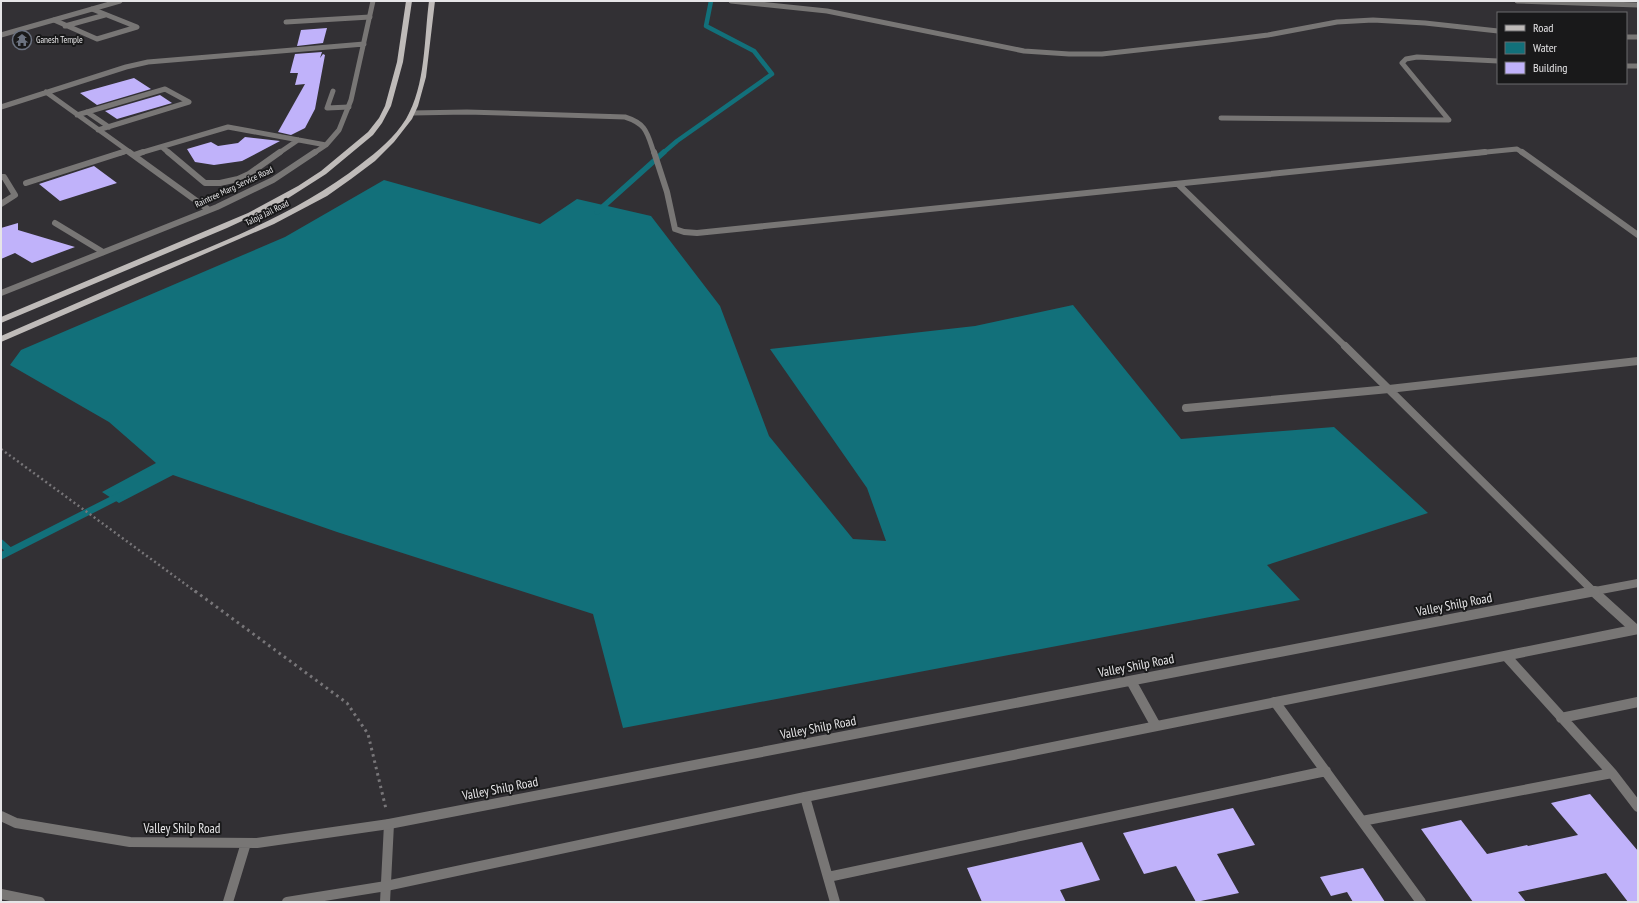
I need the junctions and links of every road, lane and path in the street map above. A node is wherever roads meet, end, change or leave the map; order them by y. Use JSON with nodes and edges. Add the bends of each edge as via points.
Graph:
{"nodes":[{"id":1,"x":120,"y":1,"type":"edge"},
{"id":2,"x":373,"y":1,"type":"edge"},
{"id":3,"x":409,"y":1,"type":"edge"},
{"id":4,"x":432,"y":1,"type":"edge"},
{"id":5,"x":731,"y":1,"type":"edge"},
{"id":6,"x":1516,"y":1,"type":"edge"},
{"id":7,"x":1638,"y":5,"type":"edge"},
{"id":8,"x":92,"y":9,"type":"junction"},
{"id":9,"x":104,"y":15,"type":"junction"},
{"id":10,"x":370,"y":17,"type":"junction"},
{"id":11,"x":54,"y":20,"type":"junction"},
{"id":12,"x":286,"y":22,"type":"dead end"},
{"id":13,"x":65,"y":26,"type":"junction"},
{"id":14,"x":1497,"y":31,"type":"edge"},
{"id":15,"x":1,"y":34,"type":"edge"},
{"id":16,"x":1627,"y":37,"type":"edge"},
{"id":17,"x":1638,"y":37,"type":"edge"},
{"id":18,"x":364,"y":44,"type":"junction"},
{"id":19,"x":1497,"y":61,"type":"edge"},
{"id":20,"x":1627,"y":66,"type":"edge"},
{"id":21,"x":1638,"y":66,"type":"edge"},
{"id":22,"x":333,"y":91,"type":"dead end"},
{"id":23,"x":46,"y":92,"type":"junction"},
{"id":24,"x":1,"y":106,"type":"edge"},
{"id":25,"x":349,"y":107,"type":"junction"},
{"id":26,"x":87,"y":112,"type":"junction"},
{"id":27,"x":412,"y":113,"type":"junction"},
{"id":28,"x":77,"y":115,"type":"junction"},
{"id":29,"x":1222,"y":118,"type":"dead end"},
{"id":30,"x":109,"y":127,"type":"junction"},
{"id":31,"x":98,"y":130,"type":"junction"},
{"id":32,"x":298,"y":140,"type":"junction"},
{"id":33,"x":326,"y":145,"type":"junction"},
{"id":34,"x":162,"y":147,"type":"junction"},
{"id":35,"x":127,"y":151,"type":"junction"},
{"id":36,"x":134,"y":155,"type":"junction"},
{"id":37,"x":1,"y":177,"type":"edge"},
{"id":38,"x":26,"y":183,"type":"dead end"},
{"id":39,"x":1178,"y":184,"type":"junction"},
{"id":40,"x":1,"y":204,"type":"edge"},
{"id":41,"x":209,"y":210,"type":"junction"},
{"id":42,"x":55,"y":224,"type":"dead end"},
{"id":43,"x":1638,"y":235,"type":"edge"},
{"id":44,"x":103,"y":252,"type":"junction"},
{"id":45,"x":1,"y":293,"type":"edge"},
{"id":46,"x":1,"y":320,"type":"edge"},
{"id":47,"x":1,"y":339,"type":"edge"},
{"id":48,"x":1638,"y":361,"type":"edge"},
{"id":49,"x":1389,"y":389,"type":"junction"},
{"id":50,"x":1186,"y":408,"type":"dead end"},
{"id":51,"x":1,"y":449,"type":"edge"},
{"id":52,"x":1638,"y":584,"type":"edge"},
{"id":53,"x":1594,"y":592,"type":"junction"},
{"id":54,"x":1637,"y":629,"type":"edge"},
{"id":55,"x":1506,"y":656,"type":"junction"},
{"id":56,"x":1131,"y":681,"type":"junction"},
{"id":57,"x":1275,"y":702,"type":"junction"},
{"id":58,"x":1638,"y":702,"type":"edge"},
{"id":59,"x":1562,"y":718,"type":"junction"},
{"id":60,"x":1156,"y":726,"type":"junction"},
{"id":61,"x":1326,"y":771,"type":"junction"},
{"id":62,"x":1612,"y":774,"type":"junction"},
{"id":63,"x":805,"y":797,"type":"junction"},
{"id":64,"x":1638,"y":807,"type":"edge"},
{"id":65,"x":1,"y":816,"type":"edge"},
{"id":66,"x":1362,"y":821,"type":"junction"},
{"id":67,"x":389,"y":824,"type":"junction"},
{"id":68,"x":246,"y":843,"type":"junction"},
{"id":69,"x":828,"y":877,"type":"junction"},
{"id":70,"x":386,"y":886,"type":"junction"},
{"id":71,"x":1,"y":894,"type":"edge"},
{"id":72,"x":40,"y":902,"type":"edge"},
{"id":73,"x":228,"y":902,"type":"edge"},
{"id":74,"x":287,"y":902,"type":"edge"},
{"id":75,"x":385,"y":902,"type":"edge"},
{"id":76,"x":835,"y":902,"type":"edge"},
{"id":77,"x":1421,"y":902,"type":"edge"}],
"edges":[{"from":1,"to":8,"type":"street"},
{"from":2,"to":10,"type":"street","name":"Raintree Marg Service Road"},
{"from":3,"to":46,"type":"main road","name":"Taloja Jail Road","via":[[393,92],[387,108],[374,129],[338,163],[256,212]]},
{"from":4,"to":27,"type":"main road","name":"Taloja Jail Road","via":[[420,91]]},
{"from":5,"to":14,"type":"street","via":[[827,11],[1024,51],[1069,54],[1102,54],[1228,40],[1337,22],[1373,20],[1425,22]]},
{"from":6,"to":7,"type":"street"},
{"from":8,"to":9,"type":"street"},
{"from":8,"to":11,"type":"street"},
{"from":9,"to":13,"type":"street"},
{"from":9,"to":13,"type":"street","via":[[137,27],[97,39]]},
{"from":10,"to":12,"type":"street"},
{"from":10,"to":18,"type":"street","name":"Raintree Marg Service Road"},
{"from":11,"to":13,"type":"street"},
{"from":11,"to":15,"type":"street"},
{"from":16,"to":17,"type":"street"},
{"from":18,"to":23,"type":"street","via":[[148,62]]},
{"from":18,"to":25,"type":"street","name":"Raintree Marg Service Road"},
{"from":19,"to":29,"type":"street","via":[[1417,57],[1406,59],[1402,63],[1449,120]]},
{"from":20,"to":21,"type":"street"},
{"from":22,"to":25,"type":"street","via":[[327,108]]},
{"from":23,"to":24,"type":"street"},
{"from":23,"to":28,"type":"street"},
{"from":25,"to":33,"type":"street","name":"Raintree Marg Service Road","via":[[339,130]]},
{"from":26,"to":28,"type":"street"},
{"from":26,"to":30,"type":"street"},
{"from":26,"to":30,"type":"street","via":[[165,89],[189,102]]},
{"from":27,"to":39,"type":"street","via":[[467,112],[625,117],[637,121],[646,129],[668,192],[675,229],[684,232],[697,233]]},
{"from":27,"to":47,"type":"main road","name":"Taloja Jail Road","via":[[401,130],[364,166],[305,205],[209,250]]},
{"from":28,"to":31,"type":"street"},
{"from":30,"to":31,"type":"street"},
{"from":31,"to":35,"type":"street"},
{"from":32,"to":33,"type":"street"},
{"from":32,"to":34,"type":"street","via":[[228,127]]},
{"from":32,"to":34,"type":"street","via":[[249,174],[220,183],[205,182]]},
{"from":33,"to":41,"type":"street","name":"Raintree Marg Service Road","via":[[272,180]]},
{"from":34,"to":36,"type":"street"},
{"from":35,"to":36,"type":"street"},
{"from":35,"to":38,"type":"street"},
{"from":36,"to":41,"type":"street"},
{"from":37,"to":40,"type":"street","via":[[4,177],[15,195]]},
{"from":39,"to":43,"type":"street","via":[[1517,149]]},
{"from":39,"to":49,"type":"street"},
{"from":41,"to":44,"type":"street","name":"Raintree Marg Service Road"},
{"from":42,"to":44,"type":"street"},
{"from":44,"to":45,"type":"street","name":"Raintree Marg Service Road"},
{"from":48,"to":49,"type":"street"},
{"from":49,"to":50,"type":"street"},
{"from":49,"to":53,"type":"street"},
{"from":51,"to":67,"type":"path","via":[[347,703],[368,734]]},
{"from":52,"to":53,"type":"street","name":"Valley Shilp Road"},
{"from":53,"to":54,"type":"street"},
{"from":53,"to":56,"type":"street","name":"Valley Shilp Road"},
{"from":54,"to":55,"type":"street"},
{"from":55,"to":57,"type":"street"},
{"from":55,"to":59,"type":"street"},
{"from":56,"to":60,"type":"street"},
{"from":56,"to":67,"type":"street","name":"Valley Shilp Road"},
{"from":57,"to":60,"type":"street"},
{"from":57,"to":61,"type":"street"},
{"from":58,"to":59,"type":"street"},
{"from":59,"to":62,"type":"street"},
{"from":60,"to":63,"type":"street"},
{"from":61,"to":66,"type":"street"},
{"from":61,"to":69,"type":"street"},
{"from":62,"to":64,"type":"street"},
{"from":62,"to":66,"type":"street"},
{"from":63,"to":69,"type":"street"},
{"from":63,"to":70,"type":"street"},
{"from":65,"to":68,"type":"street","name":"Valley Shilp Road","via":[[16,823],[130,842]]},
{"from":66,"to":77,"type":"street"},
{"from":67,"to":68,"type":"street","name":"Valley Shilp Road"},
{"from":67,"to":70,"type":"street"},
{"from":68,"to":73,"type":"street"},
{"from":69,"to":76,"type":"street"},
{"from":70,"to":74,"type":"street"},
{"from":70,"to":75,"type":"street"},
{"from":71,"to":72,"type":"street"}]}
